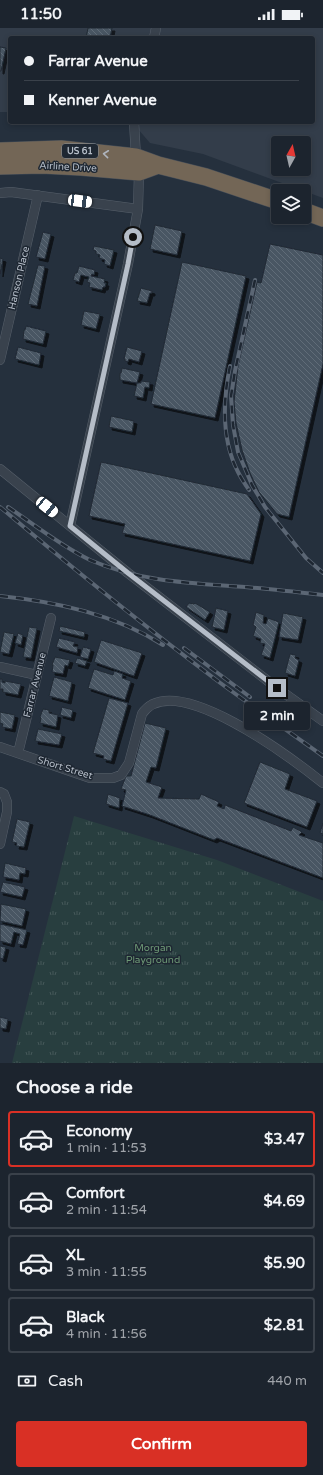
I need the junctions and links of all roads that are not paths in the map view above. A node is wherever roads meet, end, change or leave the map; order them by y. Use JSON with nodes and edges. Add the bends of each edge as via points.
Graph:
{"nodes":[{"id":1,"x":134,"y":124,"type":"edge"},
{"id":2,"x":0,"y":151,"type":"edge"},
{"id":3,"x":138,"y":164,"type":"junction"},
{"id":4,"x":0,"y":166,"type":"edge"},
{"id":5,"x":0,"y":193,"type":"edge"},
{"id":6,"x":38,"y":195,"type":"junction"},
{"id":7,"x":271,"y":199,"type":"edge"},
{"id":8,"x":138,"y":209,"type":"junction"},
{"id":9,"x":311,"y":214,"type":"edge"},
{"id":10,"x":323,"y":218,"type":"edge"},
{"id":11,"x":0,"y":360,"type":"edge"},
{"id":12,"x":0,"y":469,"type":"edge"},
{"id":13,"x":70,"y":526,"type":"junction"},
{"id":14,"x":51,"y":618,"type":"dead end"},
{"id":15,"x":0,"y":667,"type":"edge"},
{"id":16,"x":37,"y":675,"type":"junction"},
{"id":17,"x":323,"y":721,"type":"edge"},
{"id":18,"x":0,"y":747,"type":"edge"},
{"id":19,"x":18,"y":753,"type":"junction"},
{"id":20,"x":323,"y":783,"type":"edge"},
{"id":21,"x":0,"y":792,"type":"edge"},
{"id":22,"x":0,"y":844,"type":"edge"}],
"edges":[{"from":1,"to":3,"type":"street"},
{"from":3,"to":2,"type":"highway","name":"Airline Drive","number":"US 61","one_way":true,"via":[[61,149]]},
{"from":3,"to":4,"type":"highway","name":"Airline Drive","number":"US 61"},
{"from":3,"to":7,"type":"highway","name":"Airline Drive","number":"US 61","via":[[193,172]]},
{"from":3,"to":8,"type":"street"},
{"from":5,"to":6,"type":"street"},
{"from":6,"to":8,"type":"street"},
{"from":6,"to":11,"type":"street","name":"Hanson Place"},
{"from":8,"to":13,"type":"street"},
{"from":9,"to":10,"type":"highway"},
{"from":12,"to":13,"type":"street"},
{"from":13,"to":17,"type":"street","via":[[134,578]]},
{"from":14,"to":16,"type":"street","name":"Farrar Avenue"},
{"from":15,"to":16,"type":"street"},
{"from":16,"to":19,"type":"street","name":"Farrar Avenue"},
{"from":18,"to":19,"type":"street","name":"Short Street"},
{"from":19,"to":20,"type":"street","name":"Short Street","via":[[90,778],[113,778],[121,775],[129,763],[142,714],[146,708],[160,702],[175,701],[193,704],[232,721],[286,754]]},
{"from":21,"to":22,"type":"street","via":[[4,794],[7,802]]}]}
